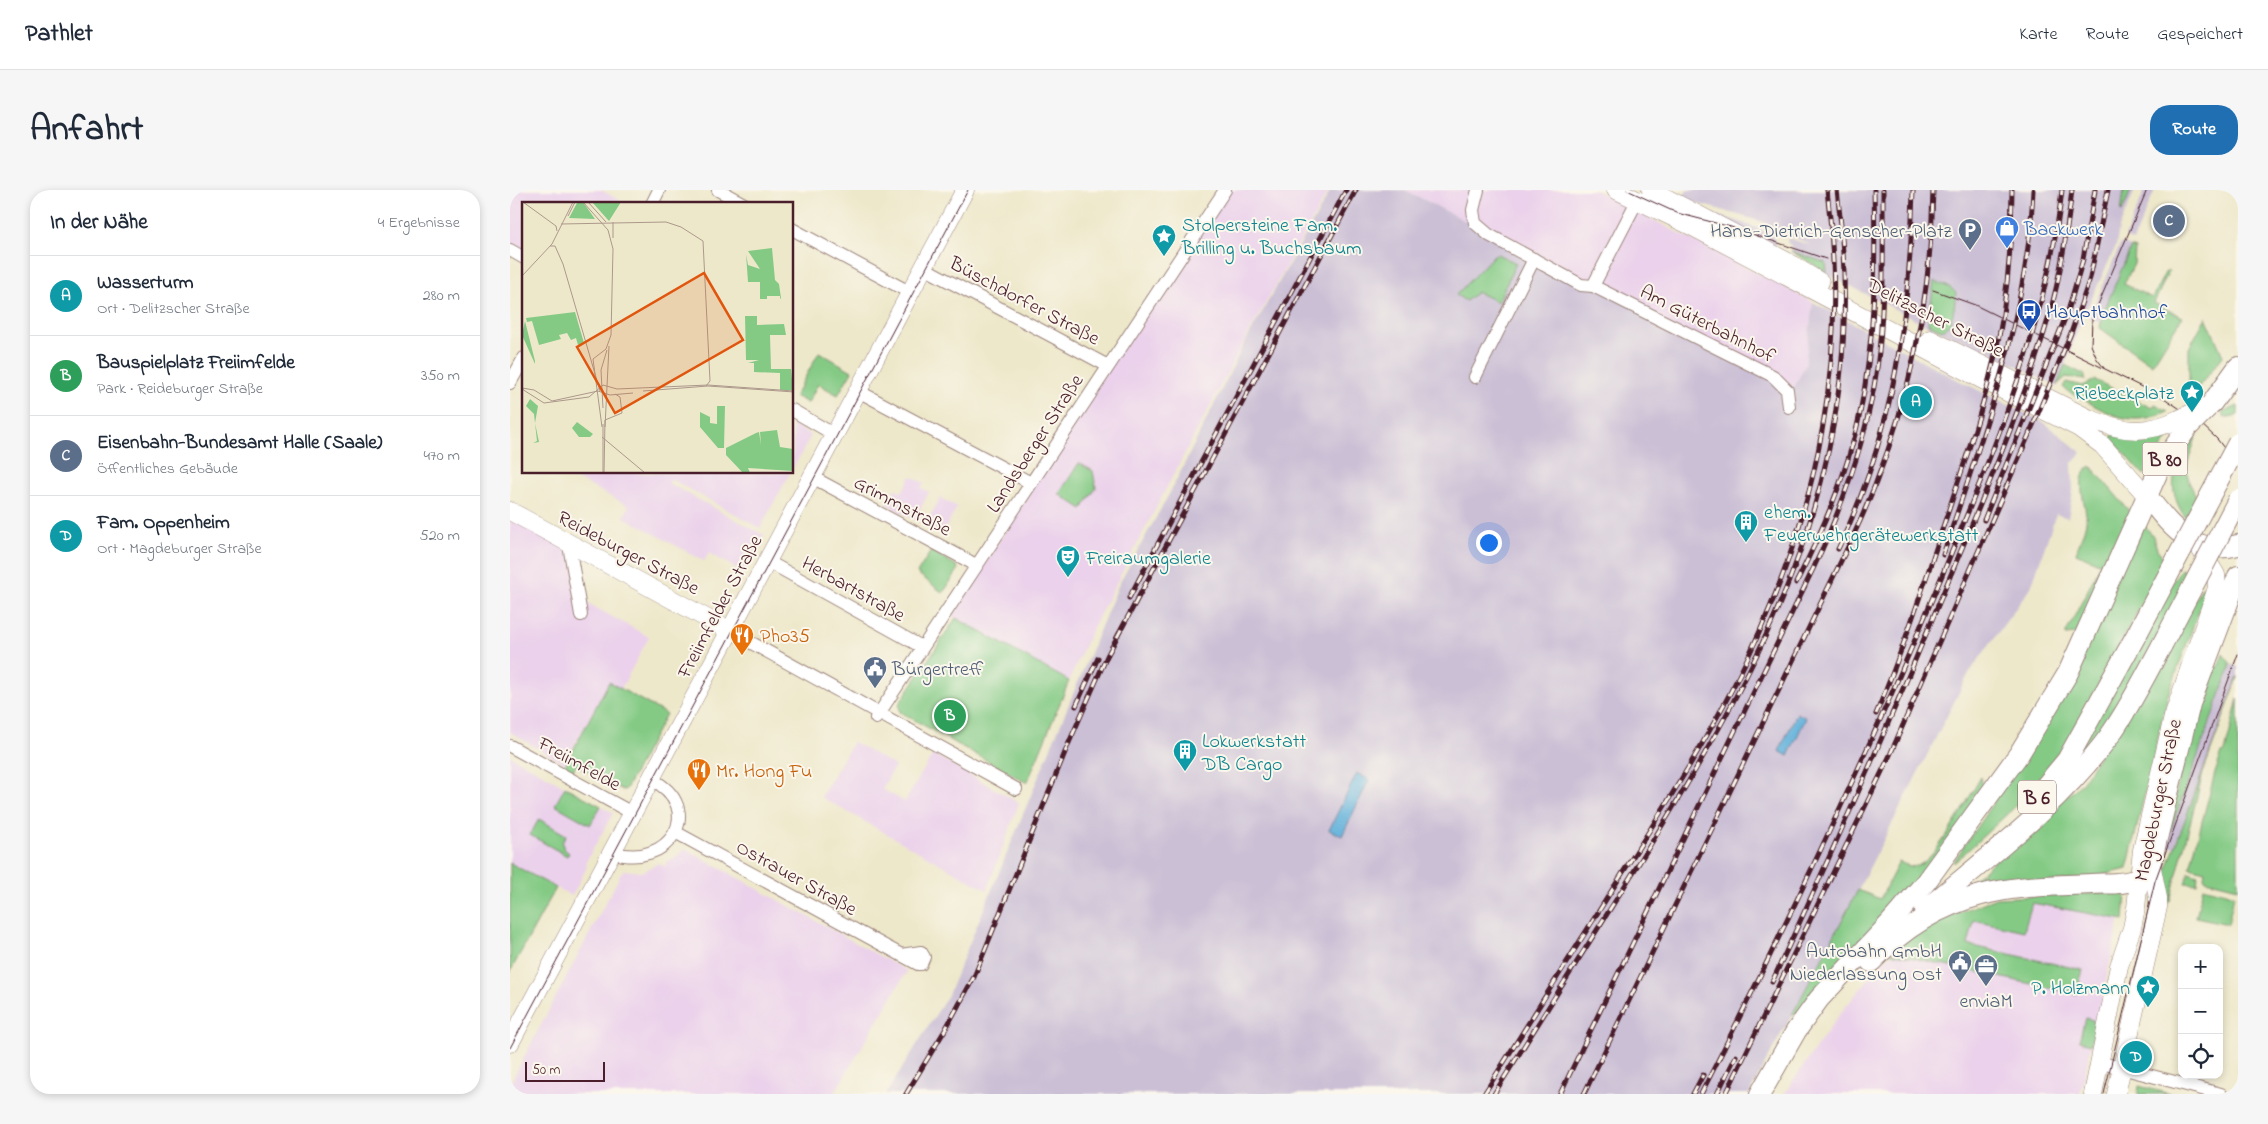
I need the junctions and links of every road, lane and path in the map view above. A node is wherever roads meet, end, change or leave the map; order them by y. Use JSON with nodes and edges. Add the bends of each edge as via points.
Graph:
{"nodes":[{"id":1,"x":659,"y":190,"type":"edge"},
{"id":2,"x":718,"y":190,"type":"edge"},
{"id":3,"x":966,"y":190,"type":"edge"},
{"id":4,"x":1225,"y":190,"type":"edge"},
{"id":5,"x":1478,"y":190,"type":"edge"},
{"id":6,"x":1616,"y":190,"type":"edge"},
{"id":7,"x":1651,"y":190,"type":"edge"},
{"id":8,"x":1637,"y":201,"type":"junction"},
{"id":9,"x":653,"y":202,"type":"edge"},
{"id":10,"x":740,"y":202,"type":"edge"},
{"id":11,"x":794,"y":230,"type":"edge"},
{"id":12,"x":510,"y":250,"type":"edge"},
{"id":13,"x":522,"y":257,"type":"edge"},
{"id":14,"x":1534,"y":259,"type":"junction"},
{"id":15,"x":924,"y":268,"type":"junction"},
{"id":16,"x":1593,"y":286,"type":"junction"},
{"id":17,"x":911,"y":293,"type":"junction"},
{"id":18,"x":522,"y":362,"type":"edge"},
{"id":19,"x":1108,"y":366,"type":"junction"},
{"id":20,"x":2238,"y":366,"type":"edge"},
{"id":21,"x":1475,"y":377,"type":"dead end"},
{"id":22,"x":510,"y":383,"type":"edge"},
{"id":23,"x":858,"y":390,"type":"junction"},
{"id":24,"x":2238,"y":392,"type":"edge"},
{"id":25,"x":2209,"y":405,"type":"junction"},
{"id":26,"x":1789,"y":407,"type":"dead end"},
{"id":27,"x":794,"y":411,"type":"edge"},
{"id":28,"x":2184,"y":423,"type":"junction"},
{"id":29,"x":835,"y":434,"type":"junction"},
{"id":30,"x":2238,"y":443,"type":"edge"},
{"id":31,"x":812,"y":478,"type":"junction"},
{"id":32,"x":1031,"y":482,"type":"junction"},
{"id":33,"x":2146,"y":495,"type":"junction"},
{"id":34,"x":2238,"y":500,"type":"edge"},
{"id":35,"x":510,"y":511,"type":"edge"},
{"id":36,"x":2196,"y":544,"type":"junction"},
{"id":37,"x":569,"y":545,"type":"junction"},
{"id":38,"x":2238,"y":545,"type":"edge"},
{"id":39,"x":767,"y":561,"type":"junction"},
{"id":40,"x":976,"y":565,"type":"junction"},
{"id":41,"x":2238,"y":576,"type":"edge"},
{"id":42,"x":2233,"y":595,"type":"edge"},
{"id":43,"x":581,"y":615,"type":"dead end"},
{"id":44,"x":730,"y":631,"type":"junction"},
{"id":45,"x":922,"y":647,"type":"junction"},
{"id":46,"x":878,"y":716,"type":"junction"},
{"id":47,"x":510,"y":746,"type":"edge"},
{"id":48,"x":651,"y":779,"type":"junction"},
{"id":49,"x":1016,"y":789,"type":"dead end"},
{"id":50,"x":632,"y":813,"type":"junction"},
{"id":51,"x":675,"y":832,"type":"junction"},
{"id":52,"x":612,"y":852,"type":"junction"},
{"id":53,"x":2145,"y":871,"type":"junction"},
{"id":54,"x":1897,"y":927,"type":"junction"},
{"id":55,"x":901,"y":955,"type":"dead end"},
{"id":56,"x":510,"y":1043,"type":"edge"},
{"id":57,"x":2098,"y":1062,"type":"junction"},
{"id":58,"x":2121,"y":1068,"type":"junction"},
{"id":59,"x":1760,"y":1094,"type":"edge"},
{"id":60,"x":1774,"y":1094,"type":"edge"},
{"id":61,"x":2093,"y":1094,"type":"edge"},
{"id":62,"x":2116,"y":1094,"type":"edge"},
{"id":63,"x":2221,"y":1094,"type":"edge"}],
"edges":[{"from":1,"to":9,"type":"street"},
{"from":2,"to":10,"type":"street"},
{"from":3,"to":15,"type":"street","name":"Freiimfelder Straße"},
{"from":4,"to":19,"type":"street","name":"Landsberger Straße"},
{"from":5,"to":14,"type":"street","name":"Am Güterbahnhof","via":[[1473,210],[1475,223],[1489,235]]},
{"from":6,"to":8,"type":"street","name":"Delitzscher Straße"},
{"from":7,"to":28,"type":"street","name":"Delitzscher Straße","via":[[1786,261],[1826,286],[2090,419],[2120,430],[2139,431]]},
{"from":8,"to":16,"type":"street"},
{"from":8,"to":33,"type":"street","name":"Delitzscher Straße","via":[[2079,428],[2102,445]]},
{"from":11,"to":17,"type":"street"},
{"from":12,"to":13,"type":"street"},
{"from":14,"to":16,"type":"street","name":"Am Güterbahnhof","via":[[1581,285]]},
{"from":14,"to":21,"type":"street"},
{"from":15,"to":17,"type":"street","name":"Freiimfelder Straße"},
{"from":15,"to":19,"type":"street","name":"Büschdorfer Straße"},
{"from":16,"to":26,"type":"street","name":"Am Güterbahnhof","via":[[1773,376],[1787,390]]},
{"from":17,"to":23,"type":"street","name":"Freiimfelder Straße"},
{"from":18,"to":22,"type":"street"},
{"from":19,"to":32,"type":"street","name":"Landsberger Straße"},
{"from":20,"to":25,"type":"main road"},
{"from":23,"to":29,"type":"street","name":"Freiimfelder Straße"},
{"from":23,"to":32,"type":"street"},
{"from":24,"to":25,"type":"main road","number":"B 80"},
{"from":25,"to":28,"type":"main road","number":"B 80","bridge":true},
{"from":27,"to":29,"type":"street"},
{"from":28,"to":33,"type":"main road","number":"B 80"},
{"from":29,"to":31,"type":"street","name":"Freiimfelder Straße"},
{"from":30,"to":54,"type":"main road","number":"B 6","bridge":true,"via":[[2081,737],[2049,784],[1994,841]]},
{"from":31,"to":39,"type":"street","name":"Freiimfelder Straße"},
{"from":31,"to":40,"type":"street","name":"Grimmstraße"},
{"from":32,"to":40,"type":"street","name":"Landsberger Straße"},
{"from":33,"to":36,"type":"main road","number":"B 80","via":[[2168,523]]},
{"from":33,"to":54,"type":"main road","via":[[2068,673],[2019,754]]},
{"from":34,"to":54,"type":"main road","bridge":true,"via":[[2123,715],[2095,755],[2017,834],[1925,910]]},
{"from":35,"to":37,"type":"street","name":"Reideburger Straße"},
{"from":36,"to":38,"type":"main road","number":"B 80","via":[[2215,548]]},
{"from":36,"to":53,"type":"street","name":"Magdeburger Straße","via":[[2213,569],[2217,588],[2173,718],[2142,850]]},
{"from":37,"to":43,"type":"street"},
{"from":37,"to":44,"type":"street","name":"Reideburger Straße"},
{"from":39,"to":44,"type":"street","name":"Freiimfelder Straße"},
{"from":39,"to":45,"type":"street","name":"Herbartstraße"},
{"from":40,"to":45,"type":"street","name":"Landsberger Straße"},
{"from":41,"to":42,"type":"main road","name":"Magdeburger Straße"},
{"from":42,"to":53,"type":"main road","name":"Magdeburger Straße","via":[[2190,704]]},
{"from":44,"to":46,"type":"street","name":"Reideburger Straße"},
{"from":44,"to":48,"type":"street","name":"Freiimfelder Straße"},
{"from":45,"to":46,"type":"street","name":"Landsberger Straße"},
{"from":46,"to":49,"type":"street","name":"Reideburger Straße"},
{"from":47,"to":50,"type":"street","name":"Freiimfelde"},
{"from":48,"to":50,"type":"street","name":"Freiimfelder Straße"},
{"from":48,"to":51,"type":"street","via":[[668,790],[676,804],[678,822]]},
{"from":50,"to":52,"type":"street","name":"Freiimfelder Straße"},
{"from":51,"to":52,"type":"street","via":[[668,842],[649,854],[633,856]]},
{"from":51,"to":55,"type":"street","name":"Ostrauer Straße"},
{"from":52,"to":56,"type":"street","name":"Freiimfelder Straße"},
{"from":53,"to":54,"type":"main road","number":"B 6","via":[[2122,882],[2005,889]]},
{"from":53,"to":57,"type":"street","name":"Magdeburger Straße"},
{"from":53,"to":58,"type":"street","name":"Magdeburger Straße","via":[[2158,898],[2158,907]]},
{"from":54,"to":59,"type":"main road","number":"B 6","via":[[1818,999]]},
{"from":54,"to":60,"type":"main road","number":"B 6","via":[[1880,952],[1828,1008]]},
{"from":57,"to":58,"type":"street"},
{"from":57,"to":61,"type":"street","name":"Magdeburger Straße"},
{"from":58,"to":62,"type":"street","name":"Magdeburger Straße"},
{"from":58,"to":63,"type":"street"}]}
